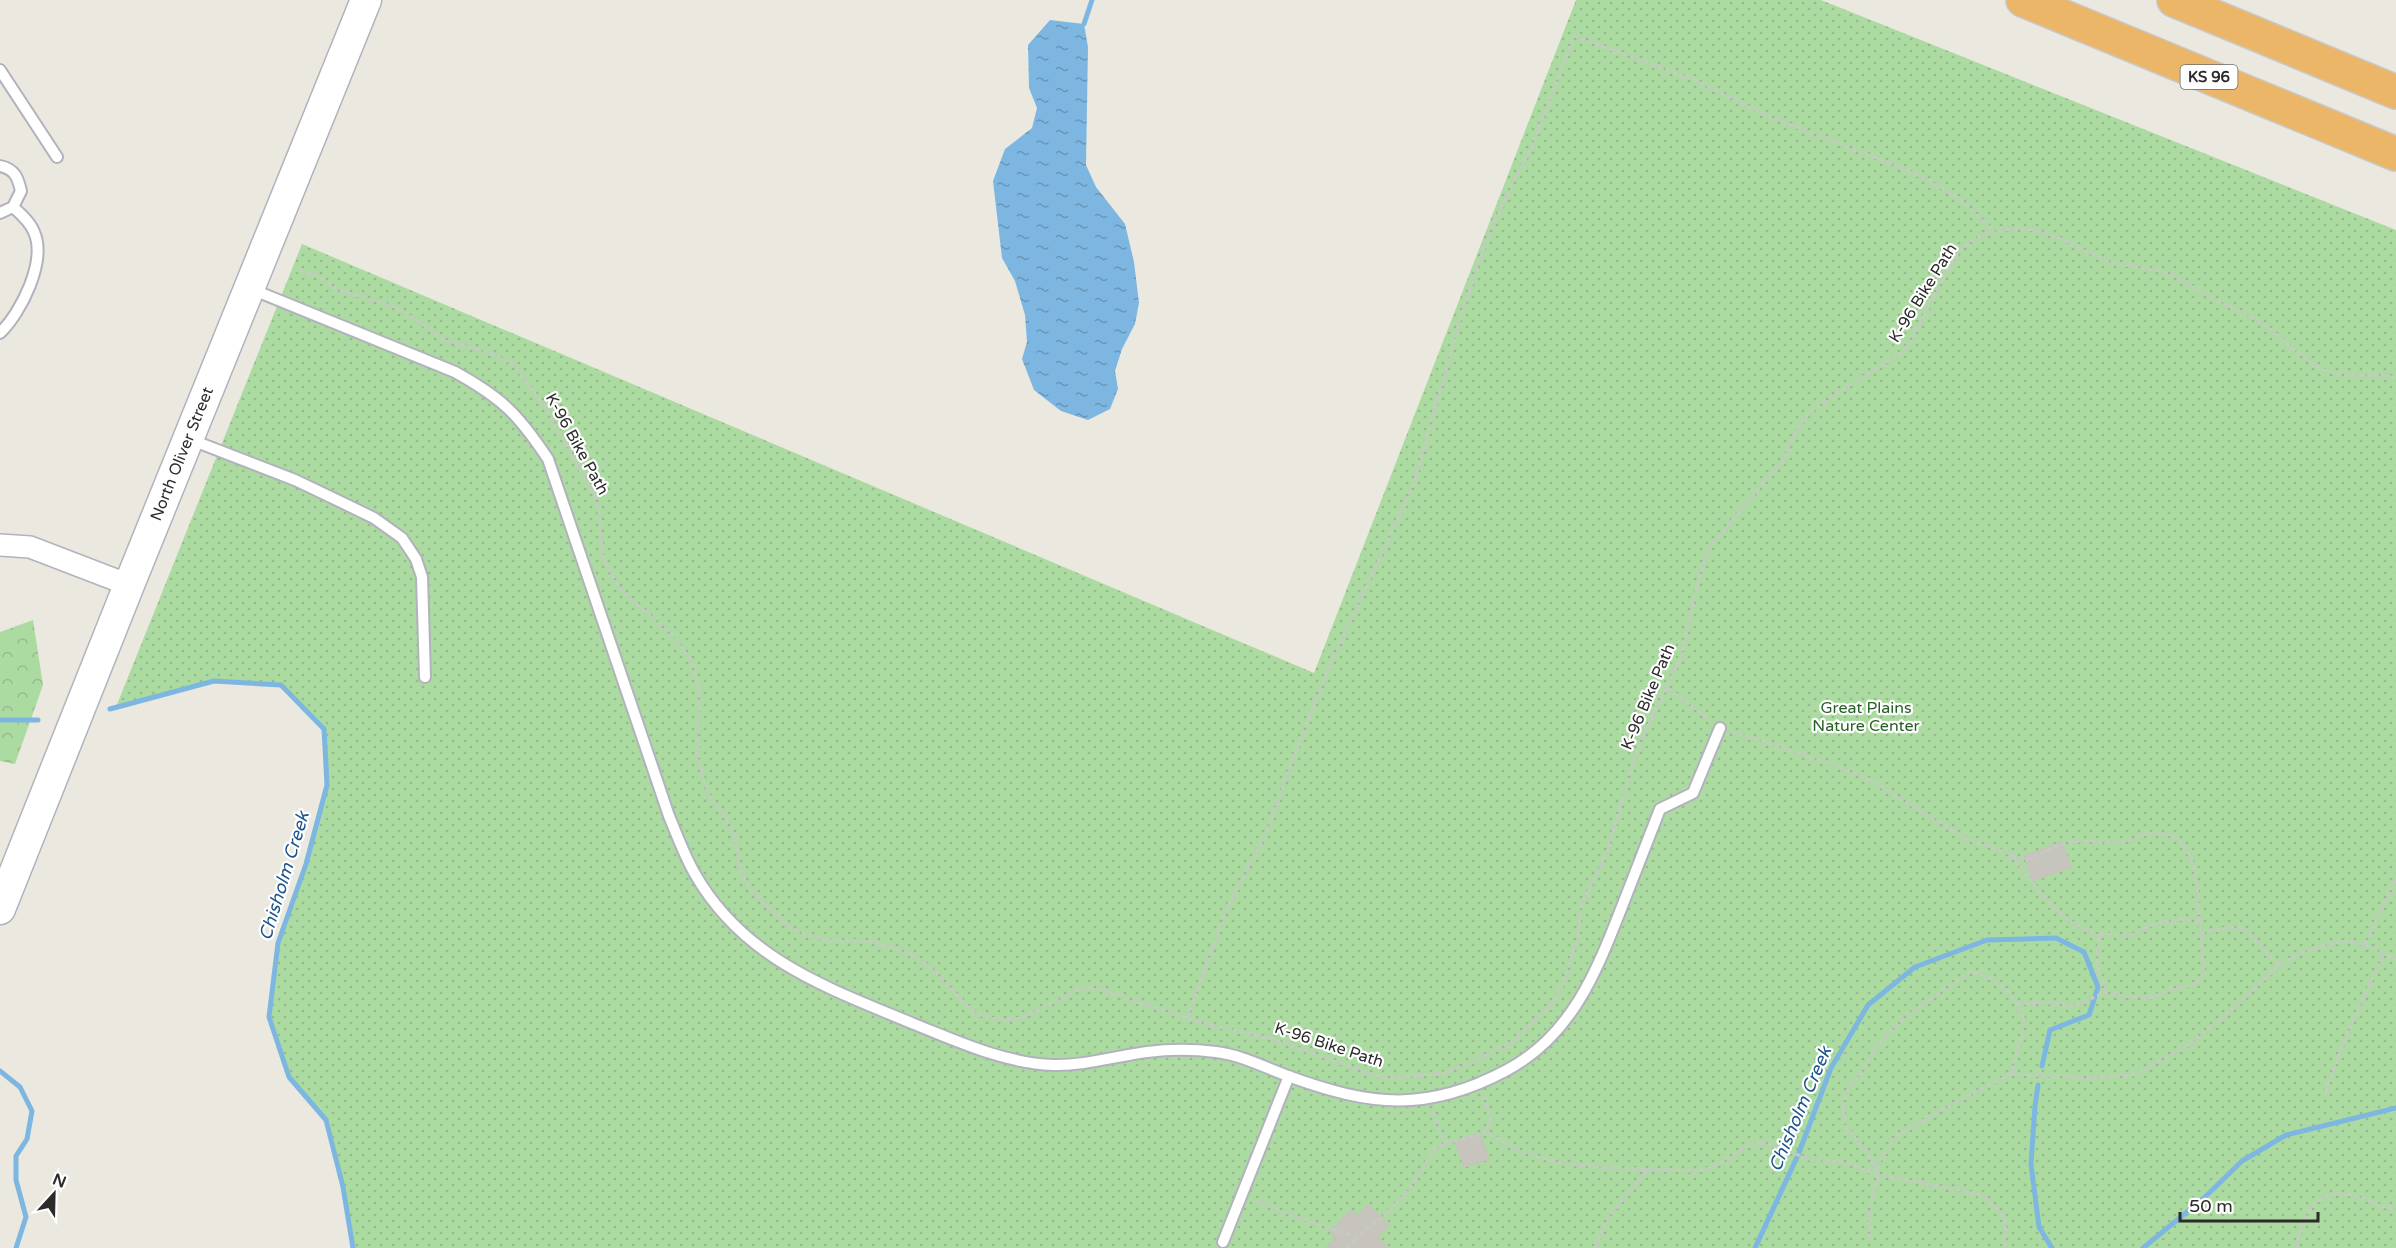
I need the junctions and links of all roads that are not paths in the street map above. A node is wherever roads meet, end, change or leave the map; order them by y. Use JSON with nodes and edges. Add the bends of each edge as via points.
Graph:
{"nodes":[{"id":1,"x":366,"y":0,"type":"edge"},
{"id":2,"x":2023,"y":0,"type":"edge"},
{"id":3,"x":2174,"y":0,"type":"edge"},
{"id":4,"x":0,"y":70,"type":"edge"},
{"id":5,"x":2396,"y":92,"type":"edge"},
{"id":6,"x":2396,"y":154,"type":"edge"},
{"id":7,"x":57,"y":157,"type":"dead end"},
{"id":8,"x":0,"y":166,"type":"edge"},
{"id":9,"x":13,"y":207,"type":"junction"},
{"id":10,"x":0,"y":213,"type":"edge"},
{"id":11,"x":248,"y":288,"type":"junction"},
{"id":12,"x":0,"y":333,"type":"edge"},
{"id":13,"x":188,"y":438,"type":"junction"},
{"id":14,"x":0,"y":545,"type":"edge"},
{"id":15,"x":129,"y":585,"type":"junction"},
{"id":16,"x":425,"y":676,"type":"dead end"},
{"id":17,"x":1720,"y":728,"type":"road end"},
{"id":18,"x":0,"y":909,"type":"edge"},
{"id":19,"x":1289,"y":1076,"type":"junction"},
{"id":20,"x":1223,"y":1242,"type":"dead end"}],
"edges":[{"from":1,"to":11,"type":"main road","name":"North Oliver Street"},
{"from":2,"to":6,"type":"highway","number":"KS 96"},
{"from":3,"to":5,"type":"highway"},
{"from":4,"to":7,"type":"lane"},
{"from":8,"to":9,"type":"lane","via":[[18,177],[21,191]]},
{"from":9,"to":10,"type":"lane"},
{"from":9,"to":12,"type":"lane","via":[[34,232],[38,246],[26,296],[10,324]]},
{"from":11,"to":13,"type":"main road","name":"North Oliver Street"},
{"from":11,"to":19,"type":"lane","via":[[455,372],[507,406],[528,429],[548,459],[683,850],[711,898],[746,937],[775,959],[843,994],[981,1051],[1018,1061],[1054,1065],[1186,1049],[1246,1059]]},
{"from":13,"to":15,"type":"main road","name":"North Oliver Street"},
{"from":13,"to":16,"type":"lane","via":[[295,480],[374,518],[402,538],[422,577]]},
{"from":14,"to":15,"type":"street","via":[[30,547]]},
{"from":15,"to":18,"type":"main road","name":"North Oliver Street"},
{"from":17,"to":19,"type":"lane","via":[[1693,793],[1660,809],[1598,968],[1578,1003],[1535,1051],[1509,1070],[1429,1099],[1373,1100]]},
{"from":19,"to":20,"type":"lane"}]}
